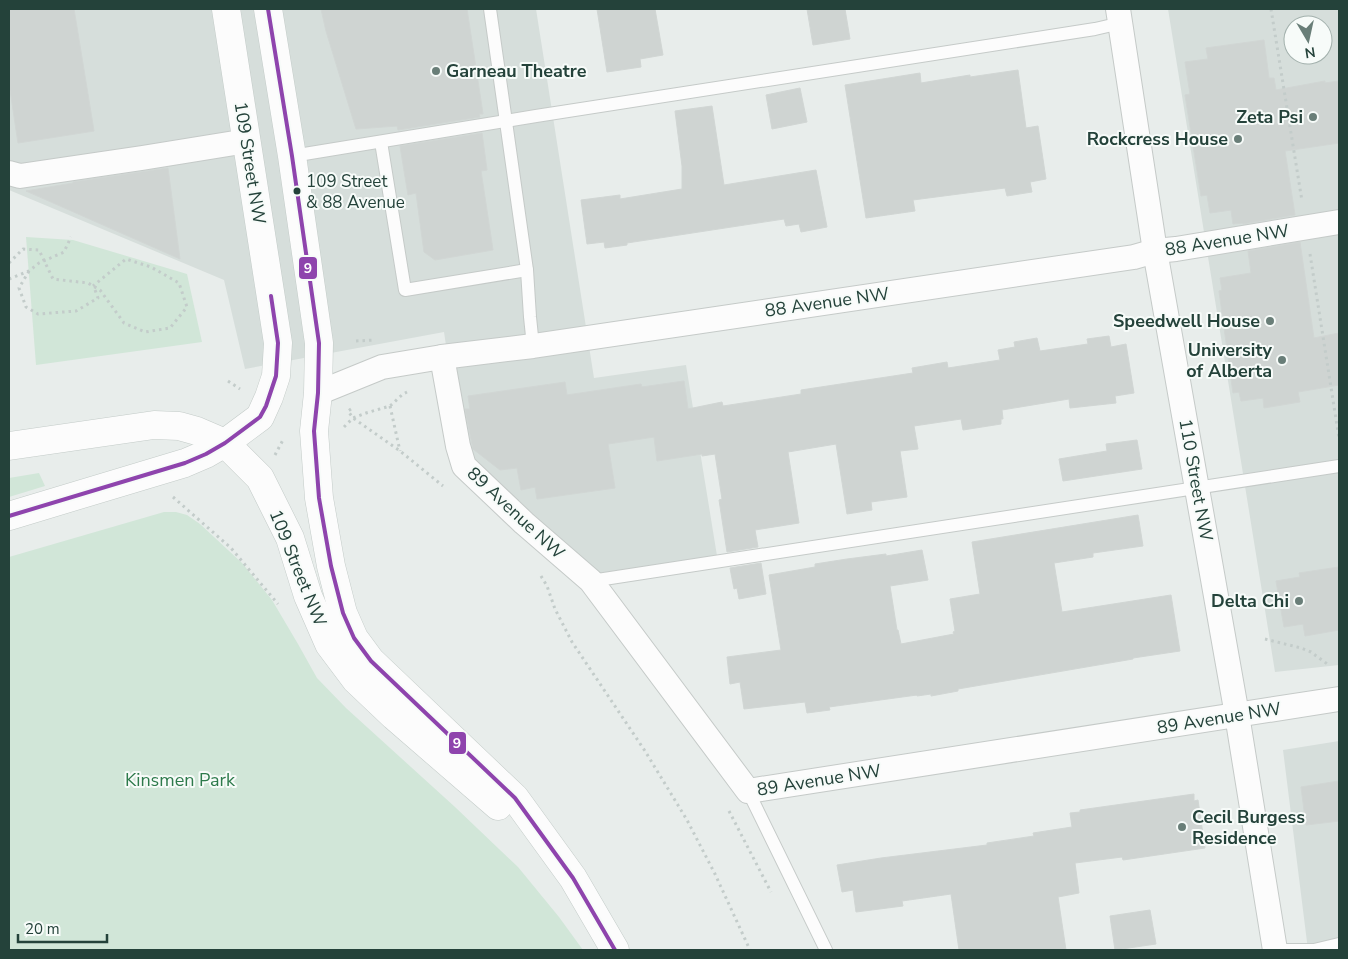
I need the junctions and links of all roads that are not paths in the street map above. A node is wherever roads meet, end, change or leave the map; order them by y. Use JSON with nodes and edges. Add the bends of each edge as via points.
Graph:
{"nodes":[{"id":1,"x":226,"y":9,"type":"edge"},
{"id":2,"x":268,"y":9,"type":"edge"},
{"id":3,"x":490,"y":9,"type":"edge"},
{"id":4,"x":1119,"y":16,"type":"edge"},
{"id":5,"x":506,"y":121,"type":"junction"},
{"id":6,"x":247,"y":141,"type":"junction"},
{"id":7,"x":381,"y":142,"type":"junction"},
{"id":8,"x":292,"y":156,"type":"junction"},
{"id":9,"x":10,"y":168,"type":"edge"},
{"id":10,"x":1339,"y":222,"type":"edge"},
{"id":11,"x":1155,"y":251,"type":"junction"},
{"id":12,"x":527,"y":270,"type":"junction"},
{"id":13,"x":533,"y":346,"type":"junction"},
{"id":14,"x":442,"y":357,"type":"junction"},
{"id":15,"x":318,"y":393,"type":"junction"},
{"id":16,"x":225,"y":443,"type":"junction"},
{"id":17,"x":9,"y":446,"type":"edge"},
{"id":18,"x":1339,"y":466,"type":"edge"},
{"id":19,"x":1197,"y":488,"type":"junction"},
{"id":20,"x":9,"y":516,"type":"edge"},
{"id":21,"x":591,"y":581,"type":"junction"},
{"id":22,"x":1339,"y":699,"type":"edge"},
{"id":23,"x":1237,"y":715,"type":"junction"},
{"id":24,"x":748,"y":791,"type":"junction"},
{"id":25,"x":540,"y":832,"type":"junction"},
{"id":26,"x":1339,"y":944,"type":"edge"},
{"id":27,"x":615,"y":950,"type":"edge"},
{"id":28,"x":826,"y":950,"type":"edge"},
{"id":29,"x":1274,"y":950,"type":"edge"}],
"edges":[{"from":1,"to":6,"type":"main road","name":"109 Street NW"},
{"from":2,"to":8,"type":"main road","name":"109 Street NW"},
{"from":3,"to":5,"type":"lane"},
{"from":4,"to":5,"type":"lane","via":[[1095,29]]},
{"from":4,"to":11,"type":"street","name":"110 Street NW"},
{"from":5,"to":7,"type":"lane"},
{"from":5,"to":12,"type":"lane"},
{"from":6,"to":9,"type":"street","via":[[20,176]]},
{"from":6,"to":16,"type":"main road","name":"109 Street NW","via":[[278,343],[276,376],[260,417]]},
{"from":7,"to":8,"type":"lane"},
{"from":7,"to":12,"type":"lane","via":[[405,290]]},
{"from":8,"to":15,"type":"main road","name":"109 Street NW","via":[[319,343]]},
{"from":10,"to":11,"type":"street","name":"88 Avenue NW"},
{"from":11,"to":13,"type":"street","name":"88 Avenue NW","via":[[1134,257]]},
{"from":11,"to":19,"type":"street","name":"110 Street NW"},
{"from":12,"to":13,"type":"lane"},
{"from":13,"to":14,"type":"street","name":"88 Avenue NW"},
{"from":14,"to":15,"type":"street","name":"88 Avenue NW","via":[[382,367]]},
{"from":14,"to":21,"type":"street","name":"89 Avenue NW","via":[[464,466]]},
{"from":15,"to":25,"type":"main road","name":"109 Street NW","via":[[314,431],[319,498],[330,566],[343,613],[354,638],[371,661],[515,798]]},
{"from":16,"to":17,"type":"main road","via":[[179,426],[154,425]]},
{"from":16,"to":20,"type":"main road","via":[[185,463]]},
{"from":16,"to":25,"type":"main road","name":"109 Street NW","via":[[260,478],[290,538],[308,596],[329,644],[356,680],[502,809]]},
{"from":18,"to":19,"type":"lane"},
{"from":19,"to":21,"type":"lane"},
{"from":19,"to":23,"type":"street","name":"110 Street NW"},
{"from":21,"to":24,"type":"street","name":"89 Avenue NW"},
{"from":22,"to":23,"type":"street","name":"89 Avenue NW"},
{"from":23,"to":24,"type":"street","name":"89 Avenue NW"},
{"from":23,"to":29,"type":"street","name":"110 Street NW"},
{"from":24,"to":28,"type":"lane"},
{"from":25,"to":27,"type":"main road","name":"109 Street NW","via":[[573,878]]},
{"from":26,"to":29,"type":"lane","via":[[1314,950]]}]}
